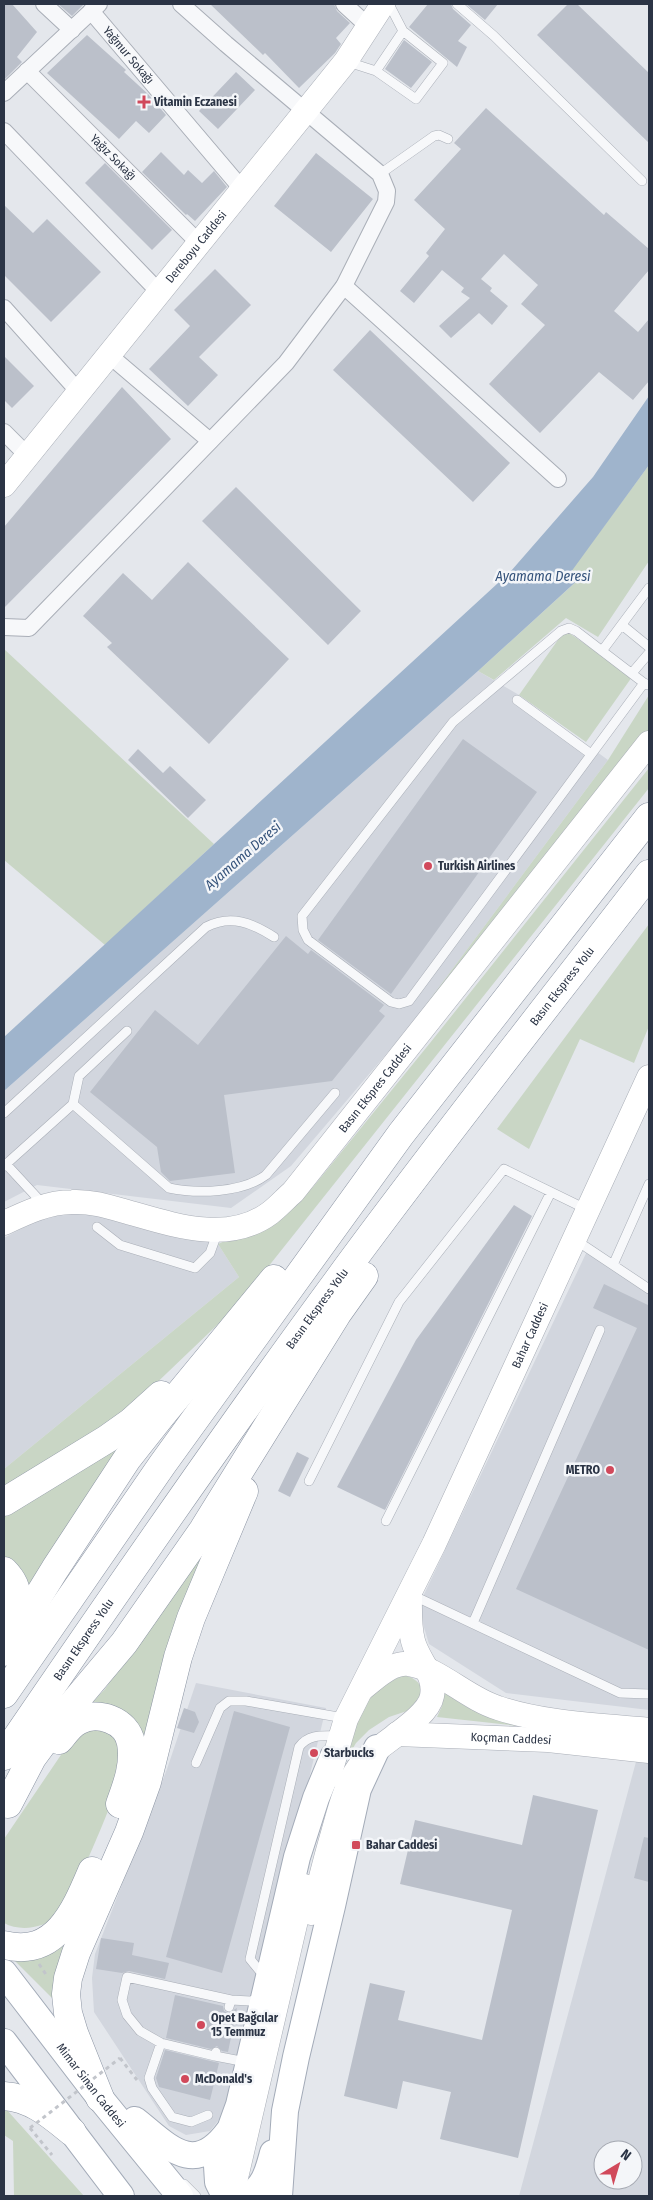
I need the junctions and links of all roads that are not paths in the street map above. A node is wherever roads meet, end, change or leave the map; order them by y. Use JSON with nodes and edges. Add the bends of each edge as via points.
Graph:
{"nodes":[{"id":1,"x":44,"y":4,"type":"edge"},
{"id":2,"x":182,"y":4,"type":"edge"},
{"id":3,"x":344,"y":4,"type":"edge"},
{"id":4,"x":384,"y":4,"type":"edge"},
{"id":5,"x":389,"y":4,"type":"edge"},
{"id":6,"x":457,"y":4,"type":"edge"},
{"id":7,"x":95,"y":7,"type":"edge"},
{"id":8,"x":368,"y":26,"type":"junction"},
{"id":9,"x":72,"y":30,"type":"junction"},
{"id":10,"x":403,"y":31,"type":"junction"},
{"id":11,"x":346,"y":61,"type":"junction"},
{"id":12,"x":27,"y":71,"type":"junction"},
{"id":13,"x":376,"y":71,"type":"junction"},
{"id":14,"x":5,"y":90,"type":"edge"},
{"id":15,"x":305,"y":110,"type":"junction"},
{"id":16,"x":4,"y":131,"type":"edge"},
{"id":17,"x":448,"y":139,"type":"dead end"},
{"id":18,"x":380,"y":174,"type":"junction"},
{"id":19,"x":642,"y":181,"type":"dead end"},
{"id":20,"x":242,"y":189,"type":"junction"},
{"id":21,"x":200,"y":244,"type":"junction"},
{"id":22,"x":344,"y":286,"type":"junction"},
{"id":23,"x":160,"y":292,"type":"junction"},
{"id":24,"x":4,"y":308,"type":"edge"},
{"id":25,"x":109,"y":355,"type":"junction"},
{"id":26,"x":79,"y":392,"type":"junction"},
{"id":27,"x":4,"y":432,"type":"edge"},
{"id":28,"x":210,"y":441,"type":"junction"},
{"id":29,"x":27,"y":455,"type":"junction"},
{"id":30,"x":558,"y":479,"type":"dead end"},
{"id":31,"x":4,"y":485,"type":"edge"},
{"id":32,"x":649,"y":588,"type":"edge"},
{"id":33,"x":622,"y":625,"type":"junction"},
{"id":34,"x":4,"y":627,"type":"edge"},
{"id":35,"x":649,"y":647,"type":"edge"},
{"id":36,"x":602,"y":651,"type":"junction"},
{"id":37,"x":632,"y":674,"type":"junction"},
{"id":38,"x":647,"y":684,"type":"edge"},
{"id":39,"x":518,"y":700,"type":"dead end"},
{"id":40,"x":649,"y":742,"type":"edge"},
{"id":41,"x":592,"y":754,"type":"junction"},
{"id":42,"x":649,"y":817,"type":"edge"},
{"id":43,"x":649,"y":874,"type":"edge"},
{"id":44,"x":274,"y":937,"type":"dead end"},
{"id":45,"x":128,"y":1031,"type":"dead end"},
{"id":46,"x":648,"y":1082,"type":"edge"},
{"id":47,"x":335,"y":1093,"type":"dead end"},
{"id":48,"x":72,"y":1104,"type":"junction"},
{"id":49,"x":4,"y":1113,"type":"edge"},
{"id":50,"x":461,"y":1116,"type":"junction"},
{"id":51,"x":401,"y":1134,"type":"junction"},
{"id":52,"x":5,"y":1165,"type":"edge"},
{"id":53,"x":649,"y":1184,"type":"edge"},
{"id":54,"x":551,"y":1192,"type":"junction"},
{"id":55,"x":45,"y":1206,"type":"junction"},
{"id":56,"x":588,"y":1210,"type":"junction"},
{"id":57,"x":4,"y":1222,"type":"edge"},
{"id":58,"x":97,"y":1227,"type":"dead end"},
{"id":59,"x":218,"y":1230,"type":"junction"},
{"id":60,"x":574,"y":1239,"type":"junction"},
{"id":61,"x":614,"y":1265,"type":"junction"},
{"id":62,"x":649,"y":1289,"type":"edge"},
{"id":63,"x":600,"y":1330,"type":"dead end"},
{"id":64,"x":232,"y":1331,"type":"junction"},
{"id":65,"x":285,"y":1400,"type":"junction"},
{"id":66,"x":309,"y":1481,"type":"dead end"},
{"id":67,"x":4,"y":1502,"type":"edge"},
{"id":68,"x":386,"y":1521,"type":"dead end"},
{"id":69,"x":4,"y":1571,"type":"edge"},
{"id":70,"x":410,"y":1594,"type":"junction"},
{"id":71,"x":473,"y":1624,"type":"junction"},
{"id":72,"x":4,"y":1635,"type":"edge"},
{"id":73,"x":4,"y":1652,"type":"edge"},
{"id":74,"x":427,"y":1670,"type":"junction"},
{"id":75,"x":363,"y":1688,"type":"junction"},
{"id":76,"x":4,"y":1694,"type":"edge"},
{"id":77,"x":649,"y":1694,"type":"edge"},
{"id":78,"x":649,"y":1730,"type":"edge"},
{"id":79,"x":340,"y":1737,"type":"junction"},
{"id":80,"x":387,"y":1741,"type":"junction"},
{"id":81,"x":649,"y":1751,"type":"edge"},
{"id":82,"x":4,"y":1756,"type":"edge"},
{"id":83,"x":196,"y":1763,"type":"dead end"},
{"id":84,"x":6,"y":1807,"type":"edge"},
{"id":85,"x":4,"y":1945,"type":"edge"},
{"id":86,"x":4,"y":1973,"type":"edge"},
{"id":87,"x":266,"y":1986,"type":"junction"},
{"id":88,"x":4,"y":2042,"type":"edge"},
{"id":89,"x":161,"y":2043,"type":"junction"},
{"id":90,"x":249,"y":2062,"type":"junction"},
{"id":91,"x":4,"y":2096,"type":"edge"},
{"id":92,"x":100,"y":2098,"type":"junction"},
{"id":93,"x":286,"y":2111,"type":"junction"},
{"id":94,"x":208,"y":2115,"type":"dead end"},
{"id":95,"x":233,"y":2125,"type":"junction"},
{"id":96,"x":72,"y":2132,"type":"junction"},
{"id":97,"x":161,"y":2172,"type":"junction"},
{"id":98,"x":109,"y":2185,"type":"edge"},
{"id":99,"x":241,"y":2189,"type":"edge"},
{"id":100,"x":121,"y":2196,"type":"edge"},
{"id":101,"x":180,"y":2196,"type":"edge"},
{"id":102,"x":196,"y":2196,"type":"edge"},
{"id":103,"x":279,"y":2196,"type":"edge"}],
"edges":[{"from":1,"to":9,"type":"street"},
{"from":2,"to":15,"type":"street"},
{"from":3,"to":8,"type":"street"},
{"from":4,"to":8,"type":"main road","name":"Dereboyu Caddesi"},
{"from":5,"to":10,"type":"lane"},
{"from":6,"to":19,"type":"lane"},
{"from":7,"to":9,"type":"street"},
{"from":7,"to":20,"type":"street","name":"Yağmur Sokağı"},
{"from":8,"to":11,"type":"main road","name":"Dereboyu Caddesi"},
{"from":9,"to":12,"type":"street"},
{"from":10,"to":13,"type":"lane"},
{"from":10,"to":13,"type":"lane","via":[[443,63],[416,99]]},
{"from":11,"to":13,"type":"lane"},
{"from":11,"to":15,"type":"main road","name":"Dereboyu Caddesi"},
{"from":12,"to":14,"type":"street"},
{"from":12,"to":21,"type":"street","name":"Yağız Sokağı"},
{"from":15,"to":18,"type":"street"},
{"from":15,"to":20,"type":"main road","name":"Dereboyu Caddesi"},
{"from":16,"to":23,"type":"street"},
{"from":17,"to":18,"type":"lane","via":[[434,136]]},
{"from":18,"to":22,"type":"street","via":[[386,202]]},
{"from":20,"to":21,"type":"main road","name":"Dereboyu Caddesi"},
{"from":21,"to":23,"type":"main road","name":"Dereboyu Caddesi"},
{"from":22,"to":28,"type":"street","via":[[286,363]]},
{"from":22,"to":30,"type":"street"},
{"from":23,"to":25,"type":"main road","name":"Dereboyu Caddesi"},
{"from":24,"to":26,"type":"street"},
{"from":25,"to":26,"type":"main road","name":"Dereboyu Caddesi"},
{"from":25,"to":28,"type":"street"},
{"from":26,"to":29,"type":"main road","name":"Dereboyu Caddesi"},
{"from":27,"to":29,"type":"street"},
{"from":28,"to":34,"type":"street","via":[[29,628]]},
{"from":29,"to":31,"type":"main road","name":"Dereboyu Caddesi"},
{"from":32,"to":33,"type":"lane"},
{"from":33,"to":35,"type":"lane"},
{"from":33,"to":36,"type":"lane"},
{"from":35,"to":37,"type":"lane"},
{"from":36,"to":37,"type":"lane"},
{"from":36,"to":41,"type":"lane","via":[[572,629],[560,630],[452,722],[302,916],[308,940],[391,1002],[409,1001]]},
{"from":37,"to":38,"type":"lane"},
{"from":38,"to":41,"type":"lane"},
{"from":39,"to":41,"type":"lane"},
{"from":40,"to":59,"type":"main road","name":"Basın Ekspres Caddesi","via":[[293,1192],[269,1214],[247,1225]]},
{"from":42,"to":51,"type":"highway"},
{"from":43,"to":50,"type":"highway","name":"Basın Ekspress Yolu"},
{"from":44,"to":49,"type":"lane","via":[[239,920],[221,921],[206,927]]},
{"from":45,"to":48,"type":"lane","via":[[79,1076]]},
{"from":46,"to":56,"type":"main road","name":"Bahar Caddesi"},
{"from":47,"to":48,"type":"lane","via":[[259,1180],[245,1187],[190,1192],[169,1188]]},
{"from":48,"to":52,"type":"lane"},
{"from":50,"to":65,"type":"highway","via":[[443,1158],[424,1190],[337,1314]]},
{"from":50,"to":82,"type":"highway","name":"Basın Ekspress Yolu","via":[[210,1458]]},
{"from":51,"to":64,"type":"highway","via":[[368,1159],[352,1177]]},
{"from":51,"to":76,"type":"highway","via":[[194,1420]]},
{"from":52,"to":55,"type":"lane"},
{"from":53,"to":61,"type":"lane"},
{"from":54,"to":56,"type":"lane"},
{"from":54,"to":66,"type":"lane","via":[[504,1169],[398,1302]]},
{"from":54,"to":68,"type":"lane"},
{"from":55,"to":57,"type":"main road","name":"Basın Ekspres Caddesi"},
{"from":55,"to":59,"type":"main road","name":"Basın Ekspres Caddesi","via":[[95,1203],[188,1228]]},
{"from":56,"to":60,"type":"main road","name":"Bahar Caddesi"},
{"from":58,"to":59,"type":"lane","via":[[120,1246],[195,1268],[210,1253]]},
{"from":60,"to":61,"type":"lane"},
{"from":60,"to":70,"type":"main road","name":"Bahar Caddesi"},
{"from":61,"to":62,"type":"lane"},
{"from":63,"to":71,"type":"lane"},
{"from":64,"to":67,"type":"highway","via":[[131,1422]]},
{"from":64,"to":73,"type":"highway","via":[[128,1459]]},
{"from":65,"to":84,"type":"highway","via":[[203,1530],[124,1643],[32,1758]]},
{"from":65,"to":92,"type":"highway","via":[[191,1618],[147,1782],[68,1978],[68,2013]]},
{"from":69,"to":72,"type":"highway","via":[[16,1588],[18,1600]]},
{"from":70,"to":71,"type":"lane"},
{"from":70,"to":74,"type":"main road","via":[[409,1618],[413,1641]]},
{"from":70,"to":75,"type":"main road","name":"Bahar Caddesi"},
{"from":71,"to":77,"type":"lane","via":[[620,1693]]},
{"from":74,"to":75,"type":"main road","via":[[409,1664],[397,1666]]},
{"from":74,"to":78,"type":"main road","name":"Koçman Caddesi","via":[[498,1709],[555,1720]]},
{"from":74,"to":80,"type":"main road","via":[[432,1680],[432,1699],[428,1707]]},
{"from":75,"to":79,"type":"main road"},
{"from":79,"to":83,"type":"lane","via":[[246,1701],[230,1701],[220,1708]]},
{"from":79,"to":87,"type":"main road","via":[[297,1857]]},
{"from":79,"to":87,"type":"lane","via":[[314,1736],[304,1740],[299,1748],[250,1959]]},
{"from":79,"to":99,"type":"main road"},
{"from":80,"to":81,"type":"main road","name":"Koçman Caddesi","via":[[548,1740]]},
{"from":80,"to":93,"type":"main road","via":[[358,1789]]},
{"from":80,"to":99,"type":"main road","via":[[362,1763],[349,1782],[341,1803]]},
{"from":84,"to":85,"type":"highway","via":[[77,1722],[87,1717],[98,1717],[113,1720],[124,1728],[131,1740],[133,1755],[126,1788],[75,1909],[60,1929],[43,1943],[18,1948]]},
{"from":86,"to":92,"type":"main road","name":"Mimar Sinan Caddesi"},
{"from":87,"to":89,"type":"lane","via":[[250,2001],[230,2004],[127,1977],[122,2000],[127,2015],[140,2031]]},
{"from":87,"to":90,"type":"main road"},
{"from":88,"to":96,"type":"main road"},
{"from":89,"to":90,"type":"lane"},
{"from":89,"to":94,"type":"lane","via":[[149,2078],[152,2088],[172,2117],[191,2122]]},
{"from":90,"to":95,"type":"main road"},
{"from":91,"to":96,"type":"highway","via":[[28,2100]]},
{"from":92,"to":95,"type":"main road","via":[[136,2121],[165,2146],[184,2154],[202,2155],[222,2140]]},
{"from":92,"to":97,"type":"main road","name":"Mimar Sinan Caddesi"},
{"from":93,"to":99,"type":"main road","via":[[265,2179],[258,2190]]},
{"from":93,"to":103,"type":"main road"},
{"from":95,"to":99,"type":"main road","via":[[217,2166],[217,2176],[222,2190]]},
{"from":96,"to":98,"type":"main road"},
{"from":97,"to":101,"type":"main road","name":"Mimar Sinan Caddesi"},
{"from":97,"to":102,"type":"lane","via":[[185,2184]]},
{"from":98,"to":100,"type":"main road"}]}
